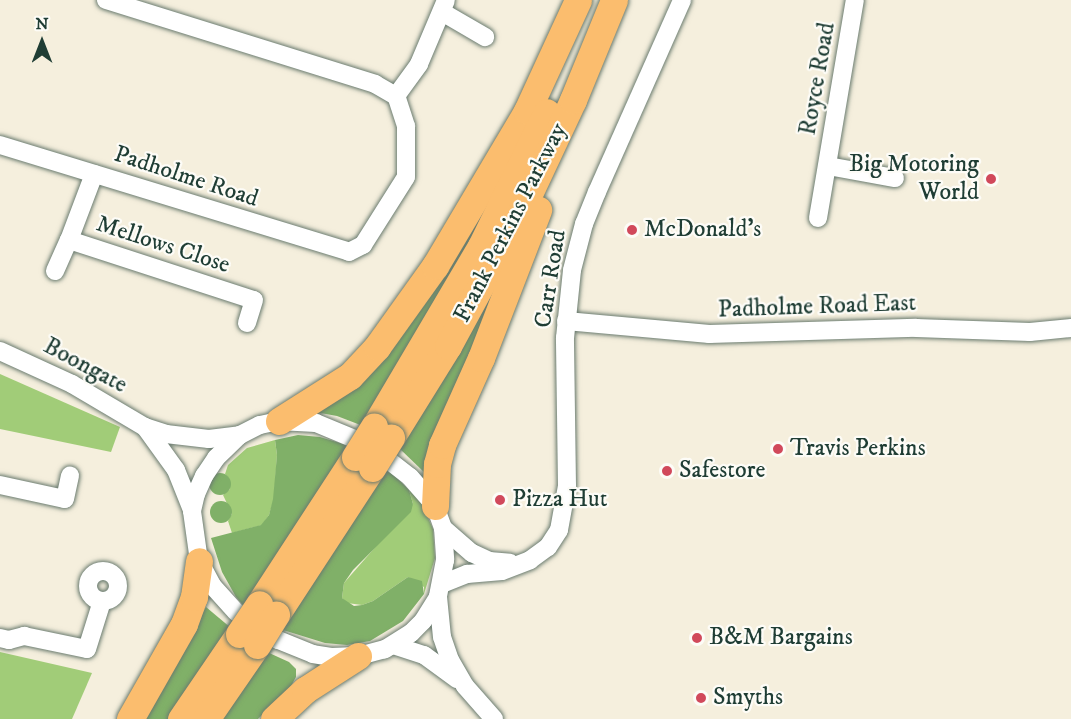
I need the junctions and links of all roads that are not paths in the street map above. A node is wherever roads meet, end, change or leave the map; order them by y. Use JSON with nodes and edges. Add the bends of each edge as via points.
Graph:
{"nodes":[{"id":1,"x":106,"y":0,"type":"edge"},
{"id":2,"x":578,"y":0,"type":"edge"},
{"id":3,"x":592,"y":0,"type":"edge"},
{"id":4,"x":614,"y":0,"type":"edge"},
{"id":5,"x":682,"y":0,"type":"edge"},
{"id":6,"x":855,"y":0,"type":"edge"},
{"id":7,"x":444,"y":6,"type":"edge"},
{"id":8,"x":485,"y":37,"type":"dead end"},
{"id":9,"x":396,"y":96,"type":"junction"},
{"id":10,"x":0,"y":145,"type":"edge"},
{"id":11,"x":828,"y":166,"type":"junction"},
{"id":12,"x":94,"y":174,"type":"junction"},
{"id":13,"x":895,"y":178,"type":"dead end"},
{"id":14,"x":514,"y":196,"type":"junction"},
{"id":15,"x":818,"y":218,"type":"dead end"},
{"id":16,"x":69,"y":240,"type":"junction"},
{"id":17,"x":55,"y":272,"type":"dead end"},
{"id":18,"x":566,"y":321,"type":"junction"},
{"id":19,"x":247,"y":323,"type":"dead end"},
{"id":20,"x":1071,"y":328,"type":"edge"},
{"id":21,"x":0,"y":351,"type":"edge"},
{"id":22,"x":279,"y":421,"type":"junction"},
{"id":23,"x":145,"y":427,"type":"junction"},
{"id":24,"x":240,"y":435,"type":"junction"},
{"id":25,"x":70,"y":477,"type":"dead end"},
{"id":26,"x":0,"y":485,"type":"edge"},
{"id":27,"x":192,"y":512,"type":"junction"},
{"id":28,"x":439,"y":517,"type":"junction"},
{"id":29,"x":199,"y":561,"type":"junction"},
{"id":30,"x":518,"y":564,"type":"junction"},
{"id":31,"x":440,"y":591,"type":"junction"},
{"id":32,"x":102,"y":601,"type":"dead end"},
{"id":33,"x":0,"y":638,"type":"edge"},
{"id":34,"x":248,"y":640,"type":"junction"},
{"id":35,"x":393,"y":645,"type":"junction"},
{"id":36,"x":358,"y":656,"type":"junction"},
{"id":37,"x":465,"y":686,"type":"junction"},
{"id":38,"x":130,"y":719,"type":"edge"},
{"id":39,"x":181,"y":719,"type":"edge"},
{"id":40,"x":206,"y":719,"type":"edge"},
{"id":41,"x":273,"y":719,"type":"edge"},
{"id":42,"x":494,"y":719,"type":"edge"}],
"edges":[{"from":1,"to":9,"type":"street","via":[[375,84]]},
{"from":2,"to":14,"type":"highway","via":[[527,111]]},
{"from":3,"to":14,"type":"highway","name":"Frank Perkins Parkway"},
{"from":4,"to":14,"type":"highway","name":"Frank Perkins Parkway","via":[[573,100],[564,150]]},
{"from":5,"to":18,"type":"street","name":"Carr Road","via":[[584,224],[572,270]]},
{"from":6,"to":11,"type":"street","name":"Royce Road"},
{"from":7,"to":8,"type":"street"},
{"from":7,"to":9,"type":"street","via":[[419,64]]},
{"from":9,"to":12,"type":"street","name":"Padholme Road","via":[[406,126],[406,177],[357,250],[338,251]]},
{"from":10,"to":12,"type":"street","name":"Padholme Road"},
{"from":11,"to":13,"type":"street","name":"Royce Road"},
{"from":11,"to":15,"type":"street","name":"Royce Road"},
{"from":12,"to":16,"type":"street","name":"Mellows Close"},
{"from":14,"to":22,"type":"highway","via":[[435,266],[377,347],[336,387]]},
{"from":14,"to":28,"type":"highway","via":[[481,358],[437,464]]},
{"from":14,"to":34,"type":"highway","name":"Frank Perkins Parkway","bridge":true,"via":[[431,334],[383,432]]},
{"from":16,"to":17,"type":"street"},
{"from":16,"to":19,"type":"street","name":"Mellows Close","via":[[254,300]]},
{"from":18,"to":20,"type":"street","name":"Padholme Road East","via":[[709,334],[916,328],[1030,332]]},
{"from":18,"to":30,"type":"street","name":"Carr Road","via":[[568,474],[563,516],[548,547]]},
{"from":21,"to":23,"type":"street","name":"Boongate","via":[[46,370]]},
{"from":22,"to":24,"type":"street"},
{"from":22,"to":28,"type":"street","via":[[316,423],[369,445],[410,477]]},
{"from":23,"to":24,"type":"street","name":"Boongate","via":[[187,438]]},
{"from":23,"to":27,"type":"street","name":"Boongate","via":[[176,470]]},
{"from":24,"to":27,"type":"street","via":[[204,476]]},
{"from":25,"to":26,"type":"street","via":[[65,499]]},
{"from":27,"to":29,"type":"street"},
{"from":28,"to":30,"type":"street","via":[[472,553],[489,561]]},
{"from":28,"to":31,"type":"street","via":[[445,560]]},
{"from":29,"to":36,"type":"street","via":[[224,599],[255,627],[313,654]]},
{"from":29,"to":38,"type":"highway","via":[[194,597],[184,624]]},
{"from":30,"to":31,"type":"street","name":"Carr Road","via":[[502,571],[467,574]]},
{"from":31,"to":35,"type":"street","via":[[423,621]]},
{"from":31,"to":37,"type":"street","via":[[445,648]]},
{"from":32,"to":33,"type":"street","via":[[87,648],[24,636]]},
{"from":34,"to":39,"type":"highway"},
{"from":34,"to":40,"type":"highway"},
{"from":35,"to":36,"type":"street"},
{"from":35,"to":37,"type":"street","via":[[424,655]]},
{"from":36,"to":41,"type":"highway","via":[[305,690]]},
{"from":37,"to":42,"type":"street"}]}
